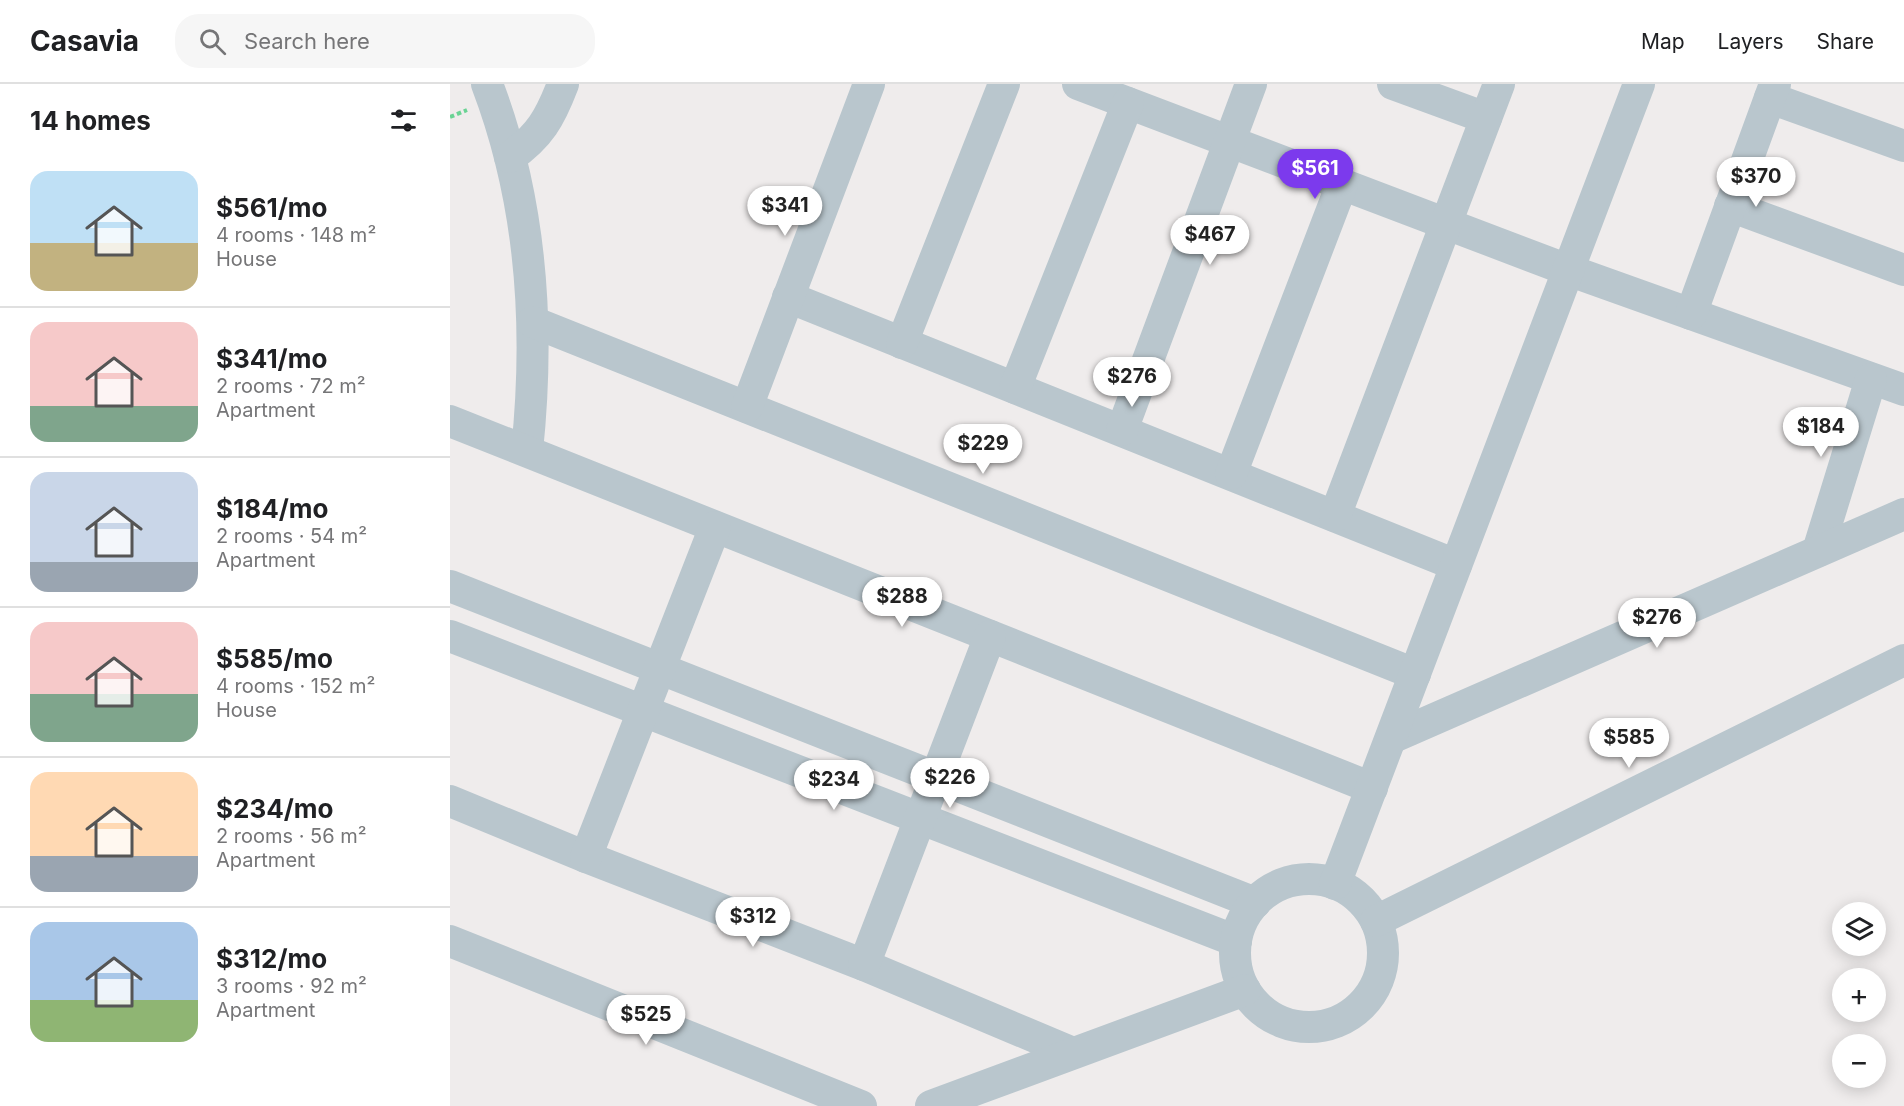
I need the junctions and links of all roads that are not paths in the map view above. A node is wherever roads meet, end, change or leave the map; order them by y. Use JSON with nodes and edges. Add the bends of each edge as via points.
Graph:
{"nodes":[{"id":1,"x":487,"y":84,"type":"edge"},
{"id":2,"x":563,"y":84,"type":"edge"},
{"id":3,"x":869,"y":84,"type":"edge"},
{"id":4,"x":1004,"y":84,"type":"edge"},
{"id":5,"x":1078,"y":84,"type":"edge"},
{"id":6,"x":1251,"y":84,"type":"edge"},
{"id":7,"x":1393,"y":84,"type":"edge"},
{"id":8,"x":1499,"y":84,"type":"edge"},
{"id":9,"x":1639,"y":84,"type":"edge"},
{"id":10,"x":1773,"y":91,"type":"edge"},
{"id":11,"x":1128,"y":103,"type":"junction"},
{"id":12,"x":1486,"y":118,"type":"junction"},
{"id":13,"x":1230,"y":141,"type":"junction"},
{"id":14,"x":1904,"y":146,"type":"edge"},
{"id":15,"x":510,"y":157,"type":"junction"},
{"id":16,"x":1342,"y":184,"type":"junction"},
{"id":17,"x":1730,"y":206,"type":"junction"},
{"id":18,"x":1446,"y":224,"type":"junction"},
{"id":19,"x":1568,"y":270,"type":"junction"},
{"id":20,"x":1904,"y":270,"type":"edge"},
{"id":21,"x":788,"y":297,"type":"junction"},
{"id":22,"x":1691,"y":314,"type":"junction"},
{"id":23,"x":533,"y":322,"type":"junction"},
{"id":24,"x":902,"y":343,"type":"junction"},
{"id":25,"x":1871,"y":379,"type":"junction"},
{"id":26,"x":1015,"y":388,"type":"junction"},
{"id":27,"x":1904,"y":390,"type":"edge"},
{"id":28,"x":747,"y":407,"type":"junction"},
{"id":29,"x":450,"y":421,"type":"edge"},
{"id":30,"x":1122,"y":430,"type":"junction"},
{"id":31,"x":527,"y":451,"type":"junction"},
{"id":32,"x":1231,"y":474,"type":"junction"},
{"id":33,"x":1904,"y":514,"type":"edge"},
{"id":34,"x":1335,"y":516,"type":"junction"},
{"id":35,"x":715,"y":526,"type":"junction"},
{"id":36,"x":1818,"y":551,"type":"junction"},
{"id":37,"x":1456,"y":565,"type":"junction"},
{"id":38,"x":450,"y":586,"type":"edge"},
{"id":39,"x":450,"y":636,"type":"edge"},
{"id":40,"x":990,"y":636,"type":"junction"},
{"id":41,"x":1904,"y":660,"type":"edge"},
{"id":42,"x":659,"y":669,"type":"junction"},
{"id":43,"x":1415,"y":674,"type":"junction"},
{"id":44,"x":643,"y":711,"type":"junction"},
{"id":45,"x":1391,"y":738,"type":"junction"},
{"id":46,"x":936,"y":778,"type":"junction"},
{"id":47,"x":1372,"y":788,"type":"junction"},
{"id":48,"x":450,"y":801,"type":"edge"},
{"id":49,"x":920,"y":818,"type":"junction"},
{"id":50,"x":586,"y":857,"type":"junction"},
{"id":51,"x":1335,"y":884,"type":"junction"},
{"id":52,"x":1255,"y":903,"type":"junction"},
{"id":53,"x":1376,"y":921,"type":"junction"},
{"id":54,"x":450,"y":941,"type":"edge"},
{"id":55,"x":1236,"y":941,"type":"junction"},
{"id":56,"x":864,"y":964,"type":"junction"},
{"id":57,"x":1245,"y":990,"type":"junction"},
{"id":58,"x":1073,"y":1053,"type":"junction"},
{"id":59,"x":861,"y":1106,"type":"edge"},
{"id":60,"x":931,"y":1106,"type":"edge"}],
"edges":[{"from":1,"to":15,"type":"street"},
{"from":2,"to":15,"type":"street","via":[[545,124]]},
{"from":3,"to":21,"type":"street"},
{"from":4,"to":24,"type":"street"},
{"from":5,"to":11,"type":"street"},
{"from":6,"to":13,"type":"street"},
{"from":7,"to":12,"type":"street"},
{"from":8,"to":12,"type":"street"},
{"from":9,"to":19,"type":"street"},
{"from":10,"to":14,"type":"street"},
{"from":10,"to":17,"type":"street"},
{"from":11,"to":13,"type":"street"},
{"from":11,"to":26,"type":"street"},
{"from":12,"to":18,"type":"street"},
{"from":13,"to":16,"type":"street"},
{"from":13,"to":30,"type":"street"},
{"from":15,"to":23,"type":"street","via":[[530,266]]},
{"from":16,"to":18,"type":"street"},
{"from":16,"to":32,"type":"street"},
{"from":17,"to":20,"type":"street"},
{"from":17,"to":22,"type":"street"},
{"from":18,"to":19,"type":"street"},
{"from":18,"to":34,"type":"street"},
{"from":19,"to":22,"type":"street"},
{"from":19,"to":37,"type":"street"},
{"from":21,"to":24,"type":"street"},
{"from":21,"to":28,"type":"street"},
{"from":22,"to":25,"type":"street"},
{"from":23,"to":28,"type":"street"},
{"from":23,"to":31,"type":"street"},
{"from":24,"to":26,"type":"street"},
{"from":25,"to":27,"type":"street"},
{"from":25,"to":36,"type":"street"},
{"from":26,"to":30,"type":"street"},
{"from":28,"to":43,"type":"street"},
{"from":29,"to":31,"type":"street"},
{"from":30,"to":32,"type":"street"},
{"from":31,"to":35,"type":"street"},
{"from":32,"to":34,"type":"street"},
{"from":33,"to":36,"type":"street"},
{"from":34,"to":37,"type":"street"},
{"from":35,"to":40,"type":"street"},
{"from":35,"to":42,"type":"street"},
{"from":36,"to":45,"type":"street"},
{"from":37,"to":43,"type":"street"},
{"from":38,"to":42,"type":"street"},
{"from":39,"to":44,"type":"street"},
{"from":40,"to":46,"type":"street"},
{"from":40,"to":47,"type":"street"},
{"from":41,"to":53,"type":"street"},
{"from":42,"to":44,"type":"street"},
{"from":42,"to":46,"type":"street"},
{"from":43,"to":45,"type":"street"},
{"from":44,"to":49,"type":"street"},
{"from":44,"to":50,"type":"street"},
{"from":45,"to":47,"type":"street"},
{"from":46,"to":49,"type":"street"},
{"from":46,"to":52,"type":"street"},
{"from":47,"to":51,"type":"street"},
{"from":48,"to":50,"type":"street"},
{"from":49,"to":55,"type":"street"},
{"from":49,"to":56,"type":"street"},
{"from":50,"to":56,"type":"street"},
{"from":51,"to":52,"type":"street","via":[[1319,880],[1283,884]]},
{"from":51,"to":53,"type":"street","via":[[1352,893]]},
{"from":52,"to":55,"type":"street","via":[[1243,920]]},
{"from":53,"to":57,"type":"street","via":[[1383,941],[1378,982],[1353,1013],[1334,1023],[1293,1026],[1257,1006]]},
{"from":54,"to":59,"type":"street"},
{"from":55,"to":57,"type":"street","via":[[1237,966]]},
{"from":56,"to":58,"type":"street"},
{"from":57,"to":58,"type":"street"},
{"from":58,"to":60,"type":"street"}]}
